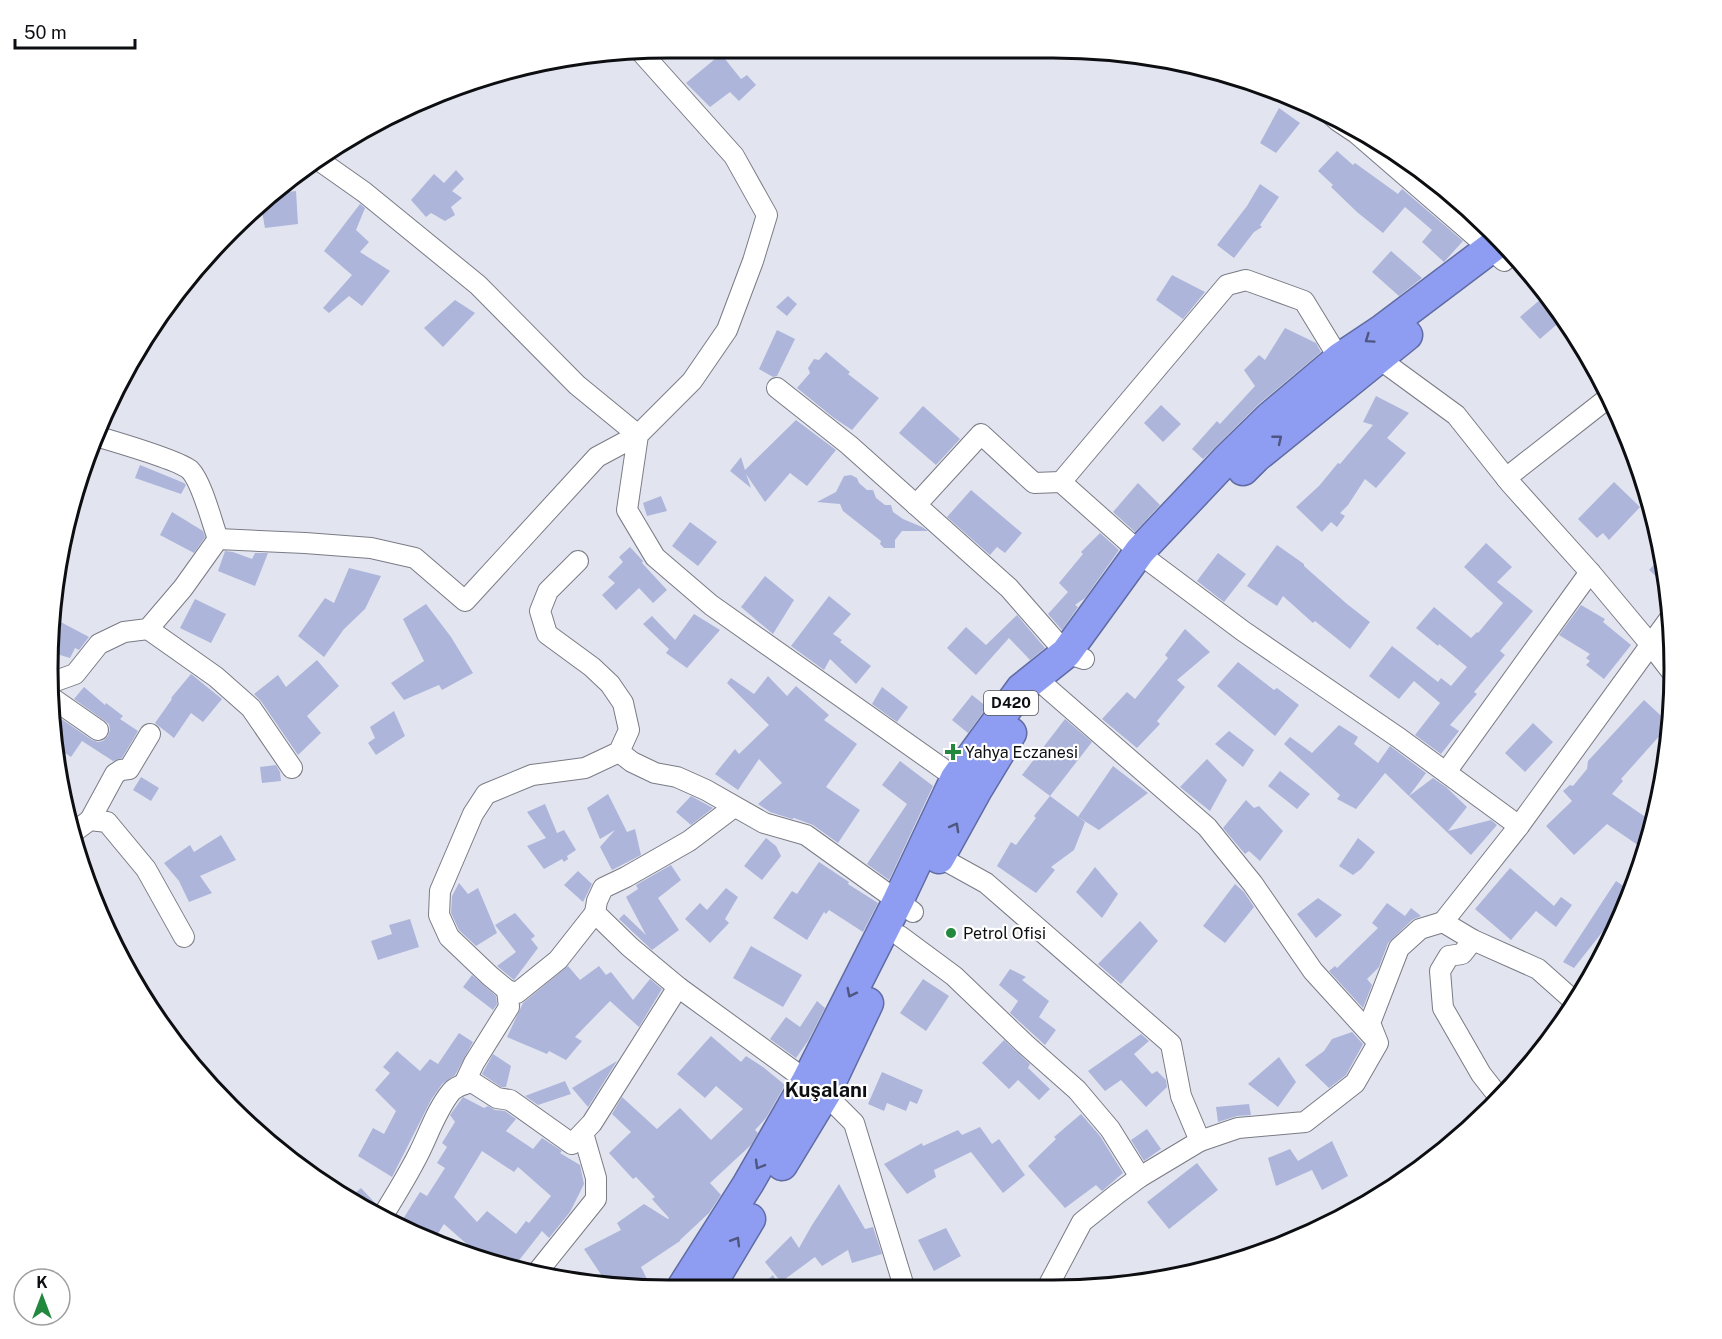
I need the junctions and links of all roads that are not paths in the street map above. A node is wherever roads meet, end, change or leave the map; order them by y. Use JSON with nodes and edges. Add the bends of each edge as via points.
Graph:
{"nodes":[{"id":1,"x":647,"y":59,"type":"edge"},
{"id":2,"x":1386,"y":157,"type":"edge"},
{"id":3,"x":325,"y":165,"type":"edge"},
{"id":4,"x":1486,"y":238,"type":"edge"},
{"id":5,"x":1499,"y":253,"type":"edge"},
{"id":6,"x":1500,"y":253,"type":"edge"},
{"id":7,"x":1378,"y":358,"type":"junction"},
{"id":8,"x":1345,"y":368,"type":"junction"},
{"id":9,"x":777,"y":388,"type":"dead end"},
{"id":10,"x":1602,"y":403,"type":"edge"},
{"id":11,"x":638,"y":435,"type":"junction"},
{"id":12,"x":104,"y":438,"type":"edge"},
{"id":13,"x":1506,"y":478,"type":"junction"},
{"id":14,"x":1061,"y":482,"type":"junction"},
{"id":15,"x":916,"y":505,"type":"junction"},
{"id":16,"x":218,"y":539,"type":"junction"},
{"id":17,"x":1146,"y":557,"type":"junction"},
{"id":18,"x":578,"y":561,"type":"dead end"},
{"id":19,"x":1590,"y":572,"type":"junction"},
{"id":20,"x":148,"y":629,"type":"junction"},
{"id":21,"x":1662,"y":629,"type":"edge"},
{"id":22,"x":1651,"y":645,"type":"junction"},
{"id":23,"x":1075,"y":656,"type":"junction"},
{"id":24,"x":1664,"y":661,"type":"edge"},
{"id":25,"x":59,"y":680,"type":"edge"},
{"id":26,"x":1044,"y":685,"type":"junction"},
{"id":27,"x":60,"y":703,"type":"edge"},
{"id":28,"x":98,"y":730,"type":"dead end"},
{"id":29,"x":150,"y":734,"type":"dead end"},
{"id":30,"x":618,"y":752,"type":"junction"},
{"id":31,"x":292,"y":768,"type":"dead end"},
{"id":32,"x":1446,"y":772,"type":"junction"},
{"id":33,"x":966,"y":784,"type":"junction"},
{"id":34,"x":734,"y":807,"type":"junction"},
{"id":35,"x":90,"y":820,"type":"junction"},
{"id":36,"x":1519,"y":826,"type":"junction"},
{"id":37,"x":79,"y":828,"type":"edge"},
{"id":38,"x":939,"y":857,"type":"junction"},
{"id":39,"x":595,"y":913,"type":"junction"},
{"id":40,"x":904,"y":917,"type":"junction"},
{"id":41,"x":1443,"y":922,"type":"junction"},
{"id":42,"x":184,"y":937,"type":"dead end"},
{"id":43,"x":1473,"y":940,"type":"junction"},
{"id":44,"x":678,"y":987,"type":"junction"},
{"id":45,"x":507,"y":990,"type":"junction"},
{"id":46,"x":1568,"y":997,"type":"edge"},
{"id":47,"x":1378,"y":1043,"type":"junction"},
{"id":48,"x":464,"y":1084,"type":"junction"},
{"id":49,"x":816,"y":1087,"type":"junction"},
{"id":50,"x":1495,"y":1091,"type":"edge"},
{"id":51,"x":582,"y":1133,"type":"junction"},
{"id":52,"x":1200,"y":1141,"type":"junction"},
{"id":53,"x":1140,"y":1177,"type":"junction"},
{"id":54,"x":386,"y":1210,"type":"edge"},
{"id":55,"x":541,"y":1267,"type":"edge"},
{"id":56,"x":687,"y":1280,"type":"edge"},
{"id":57,"x":712,"y":1280,"type":"edge"},
{"id":58,"x":903,"y":1280,"type":"edge"},
{"id":59,"x":1051,"y":1280,"type":"edge"}],
"edges":[{"from":1,"to":11,"type":"street","via":[[734,156],[767,215],[727,330],[692,381]]},
{"from":2,"to":4,"type":"street"},
{"from":3,"to":11,"type":"street","via":[[478,285],[577,385]]},
{"from":5,"to":8,"type":"highway","number":"D420","one_way":true,"via":[[1382,330]]},
{"from":6,"to":7,"type":"highway","number":"D420"},
{"from":7,"to":8,"type":"highway","number":"D420"},
{"from":7,"to":13,"type":"street","via":[[1456,415]]},
{"from":8,"to":14,"type":"street","via":[[1304,301],[1246,280],[1227,285]]},
{"from":8,"to":17,"type":"highway","number":"D420","via":[[1256,457]]},
{"from":9,"to":15,"type":"street"},
{"from":10,"to":13,"type":"street"},
{"from":11,"to":16,"type":"street","via":[[597,457],[465,601],[415,558],[370,548]]},
{"from":11,"to":33,"type":"street","via":[[627,510],[655,557],[711,604]]},
{"from":12,"to":16,"type":"street","via":[[189,469]]},
{"from":13,"to":19,"type":"street"},
{"from":14,"to":15,"type":"street","via":[[1034,483],[981,434]]},
{"from":14,"to":17,"type":"street"},
{"from":15,"to":23,"type":"street","via":[[1009,588]]},
{"from":16,"to":20,"type":"street"},
{"from":17,"to":23,"type":"highway","number":"D420"},
{"from":17,"to":32,"type":"street","via":[[1243,631]]},
{"from":18,"to":30,"type":"street","via":[[548,591],[540,611],[547,634],[610,684],[623,703],[629,730]]},
{"from":19,"to":22,"type":"street"},
{"from":19,"to":32,"type":"street"},
{"from":20,"to":25,"type":"street","via":[[124,632],[99,644],[75,674]]},
{"from":20,"to":31,"type":"street","via":[[216,677],[251,708]]},
{"from":21,"to":22,"type":"street"},
{"from":22,"to":24,"type":"street"},
{"from":22,"to":36,"type":"street"},
{"from":23,"to":26,"type":"highway","number":"D420"},
{"from":23,"to":33,"type":"highway","number":"D420","via":[[1021,689]]},
{"from":26,"to":33,"type":"highway","number":"D420","via":[[999,752]]},
{"from":26,"to":47,"type":"street","via":[[1207,827],[1253,884],[1313,972]]},
{"from":27,"to":28,"type":"street"},
{"from":29,"to":35,"type":"street","via":[[129,769],[116,774]]},
{"from":30,"to":34,"type":"street","via":[[655,773],[677,777],[706,790]]},
{"from":30,"to":45,"type":"street","via":[[585,768],[532,775],[508,784],[486,794],[473,814],[440,891],[439,915],[449,936]]},
{"from":32,"to":36,"type":"street"},
{"from":38,"to":33,"type":"highway","number":"D420","one_way":true},
{"from":33,"to":40,"type":"highway","number":"D420"},
{"from":34,"to":39,"type":"street","via":[[689,842],[603,888]]},
{"from":34,"to":40,"type":"street","via":[[764,823],[806,835]]},
{"from":35,"to":37,"type":"street"},
{"from":35,"to":42,"type":"street","via":[[106,822],[146,869]]},
{"from":36,"to":41,"type":"street"},
{"from":38,"to":40,"type":"highway","number":"D420"},
{"from":38,"to":52,"type":"street","via":[[986,883],[1171,1044],[1181,1096]]},
{"from":39,"to":44,"type":"street"},
{"from":39,"to":45,"type":"street","via":[[558,960],[517,993]]},
{"from":40,"to":49,"type":"highway","number":"D420"},
{"from":40,"to":53,"type":"street","via":[[954,976],[1077,1090],[1110,1129]]},
{"from":41,"to":43,"type":"street"},
{"from":41,"to":47,"type":"street","via":[[1420,928],[1400,948],[1370,1023]]},
{"from":43,"to":46,"type":"street","via":[[1538,969]]},
{"from":43,"to":50,"type":"street","via":[[1462,954],[1449,956],[1440,971],[1443,1008]]},
{"from":44,"to":49,"type":"street"},
{"from":44,"to":51,"type":"street"},
{"from":45,"to":48,"type":"street","via":[[509,1007]]},
{"from":47,"to":52,"type":"street","via":[[1355,1083],[1305,1122],[1238,1128]]},
{"from":48,"to":51,"type":"street","via":[[472,1082],[497,1098],[510,1100],[572,1144]]},
{"from":48,"to":54,"type":"street","via":[[453,1090],[434,1119]]},
{"from":49,"to":56,"type":"highway","number":"D420","one_way":true},
{"from":57,"to":49,"type":"highway","number":"D420","one_way":true},
{"from":49,"to":58,"type":"street","via":[[854,1124]]},
{"from":51,"to":55,"type":"street","via":[[596,1179],[596,1199]]},
{"from":52,"to":53,"type":"street"},
{"from":53,"to":59,"type":"street","via":[[1082,1222]]}]}
